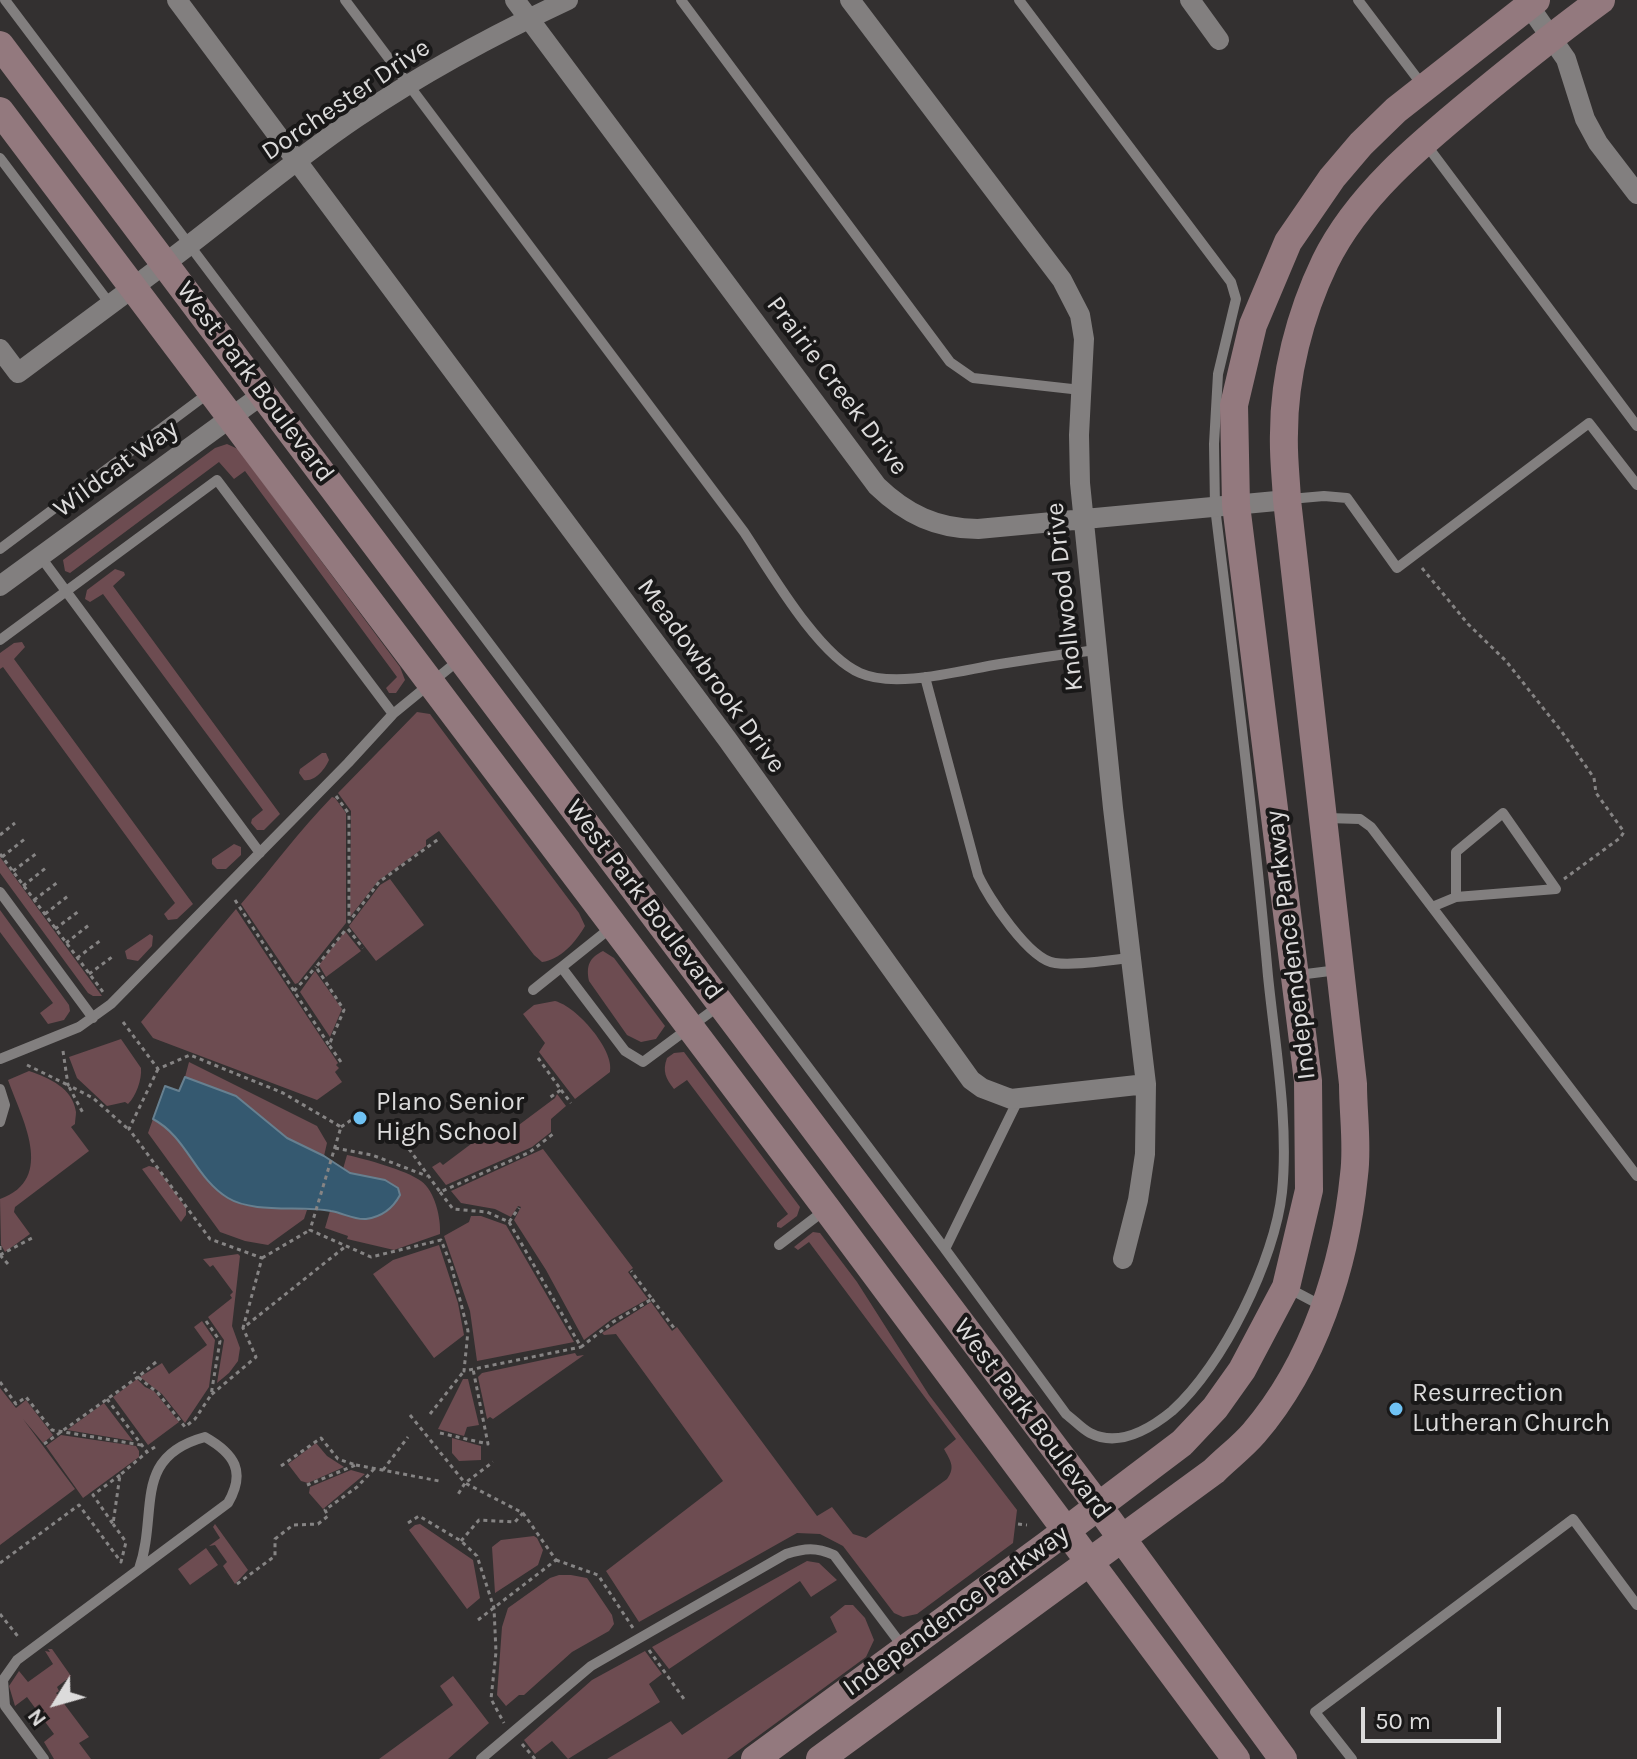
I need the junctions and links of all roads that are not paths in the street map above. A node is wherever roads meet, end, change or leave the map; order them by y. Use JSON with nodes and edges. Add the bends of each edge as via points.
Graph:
{"nodes":[{"id":1,"x":5,"y":0,"type":"edge"},
{"id":2,"x":177,"y":0,"type":"edge"},
{"id":3,"x":345,"y":0,"type":"edge"},
{"id":4,"x":515,"y":0,"type":"edge"},
{"id":5,"x":568,"y":0,"type":"edge"},
{"id":6,"x":681,"y":0,"type":"edge"},
{"id":7,"x":850,"y":0,"type":"edge"},
{"id":8,"x":1019,"y":0,"type":"edge"},
{"id":9,"x":1190,"y":0,"type":"edge"},
{"id":10,"x":1358,"y":0,"type":"edge"},
{"id":11,"x":1601,"y":0,"type":"edge"},
{"id":12,"x":1530,"y":2,"type":"edge"},
{"id":13,"x":528,"y":18,"type":"junction"},
{"id":14,"x":1551,"y":37,"type":"junction"},
{"id":15,"x":1219,"y":40,"type":"dead end"},
{"id":16,"x":0,"y":45,"type":"edge"},
{"id":17,"x":408,"y":86,"type":"junction"},
{"id":18,"x":1424,"y":88,"type":"junction"},
{"id":19,"x":0,"y":111,"type":"edge"},
{"id":20,"x":1423,"y":141,"type":"junction"},
{"id":21,"x":0,"y":158,"type":"edge"},
{"id":22,"x":296,"y":161,"type":"junction"},
{"id":23,"x":1637,"y":194,"type":"edge"},
{"id":24,"x":189,"y":245,"type":"junction"},
{"id":25,"x":165,"y":263,"type":"junction"},
{"id":26,"x":133,"y":287,"type":"junction"},
{"id":27,"x":110,"y":304,"type":"junction"},
{"id":28,"x":0,"y":349,"type":"edge"},
{"id":29,"x":1081,"y":390,"type":"junction"},
{"id":30,"x":212,"y":391,"type":"junction"},
{"id":31,"x":263,"y":394,"type":"junction"},
{"id":32,"x":232,"y":417,"type":"junction"},
{"id":33,"x":1637,"y":426,"type":"edge"},
{"id":34,"x":1637,"y":485,"type":"edge"},
{"id":35,"x":1287,"y":500,"type":"junction"},
{"id":36,"x":1226,"y":506,"type":"junction"},
{"id":37,"x":1083,"y":520,"type":"junction"},
{"id":38,"x":0,"y":549,"type":"edge"},
{"id":39,"x":40,"y":556,"type":"junction"},
{"id":40,"x":0,"y":586,"type":"edge"},
{"id":41,"x":66,"y":591,"type":"junction"},
{"id":42,"x":0,"y":640,"type":"edge"},
{"id":43,"x":1097,"y":650,"type":"junction"},
{"id":44,"x":462,"y":657,"type":"junction"},
{"id":45,"x":925,"y":677,"type":"junction"},
{"id":46,"x":430,"y":682,"type":"junction"},
{"id":47,"x":393,"y":714,"type":"junction"},
{"id":48,"x":1323,"y":818,"type":"junction"},
{"id":49,"x":260,"y":853,"type":"junction"},
{"id":50,"x":0,"y":892,"type":"edge"},
{"id":51,"x":1456,"y":897,"type":"junction"},
{"id":52,"x":1432,"y":907,"type":"junction"},
{"id":53,"x":614,"y":925,"type":"junction"},
{"id":54,"x":1131,"y":958,"type":"junction"},
{"id":55,"x":562,"y":968,"type":"junction"},
{"id":56,"x":1340,"y":970,"type":"junction"},
{"id":57,"x":1296,"y":976,"type":"junction"},
{"id":58,"x":533,"y":990,"type":"dead end"},
{"id":59,"x":722,"y":1004,"type":"junction"},
{"id":60,"x":93,"y":1018,"type":"junction"},
{"id":61,"x":691,"y":1028,"type":"junction"},
{"id":62,"x":0,"y":1059,"type":"edge"},
{"id":63,"x":1146,"y":1084,"type":"junction"},
{"id":64,"x":0,"y":1089,"type":"edge"},
{"id":65,"x":1019,"y":1098,"type":"junction"},
{"id":66,"x":0,"y":1122,"type":"edge"},
{"id":67,"x":1637,"y":1176,"type":"edge"},
{"id":68,"x":827,"y":1209,"type":"junction"},
{"id":69,"x":779,"y":1245,"type":"dead end"},
{"id":70,"x":945,"y":1249,"type":"junction"},
{"id":71,"x":1123,"y":1259,"type":"dead end"},
{"id":72,"x":1286,"y":1287,"type":"junction"},
{"id":73,"x":1325,"y":1308,"type":"junction"},
{"id":74,"x":1099,"y":1507,"type":"junction"},
{"id":75,"x":1068,"y":1530,"type":"junction"},
{"id":76,"x":1123,"y":1539,"type":"junction"},
{"id":77,"x":1091,"y":1562,"type":"junction"},
{"id":78,"x":139,"y":1569,"type":"junction"},
{"id":79,"x":1637,"y":1605,"type":"edge"},
{"id":80,"x":904,"y":1649,"type":"junction"},
{"id":81,"x":928,"y":1681,"type":"junction"},
{"id":82,"x":835,"y":1755,"type":"edge"},
{"id":83,"x":44,"y":1759,"type":"edge"},
{"id":84,"x":481,"y":1759,"type":"edge"},
{"id":85,"x":755,"y":1759,"type":"edge"},
{"id":86,"x":1236,"y":1759,"type":"edge"},
{"id":87,"x":1283,"y":1759,"type":"edge"},
{"id":88,"x":1352,"y":1759,"type":"edge"}],
"edges":[{"from":1,"to":24,"type":"lane"},
{"from":2,"to":22,"type":"street","name":"Meadowbrook Drive"},
{"from":3,"to":17,"type":"lane"},
{"from":4,"to":13,"type":"street","name":"Prairie Creek Drive"},
{"from":5,"to":13,"type":"street","name":"Dorchester Drive"},
{"from":6,"to":29,"type":"lane","via":[[950,362],[973,378]]},
{"from":7,"to":29,"type":"street","name":"Knollwood Drive","via":[[1062,280],[1080,315]]},
{"from":8,"to":36,"type":"lane","via":[[1231,282],[1236,299],[1218,374],[1214,444]]},
{"from":9,"to":15,"type":"street"},
{"from":10,"to":18,"type":"lane"},
{"from":11,"to":14,"type":"main road","name":"Independence Parkway"},
{"from":12,"to":14,"type":"street"},
{"from":12,"to":18,"type":"main road","name":"Independence Parkway"},
{"from":13,"to":17,"type":"street","name":"Dorchester Drive"},
{"from":13,"to":37,"type":"street","name":"Prairie Creek Drive","via":[[893,502],[911,515],[965,529]]},
{"from":14,"to":20,"type":"main road","name":"Independence Parkway"},
{"from":14,"to":23,"type":"street","via":[[1566,59],[1598,143]]},
{"from":16,"to":25,"type":"main road","name":"West Park Boulevard"},
{"from":17,"to":22,"type":"street","name":"Dorchester Drive"},
{"from":17,"to":45,"type":"lane","via":[[817,636],[858,672],[873,678]]},
{"from":18,"to":36,"type":"main road","name":"Independence Parkway","via":[[1361,144],[1288,242],[1253,325],[1234,405]]},
{"from":19,"to":26,"type":"main road","name":"West Park Boulevard"},
{"from":20,"to":33,"type":"lane"},
{"from":20,"to":35,"type":"main road","name":"Independence Parkway","via":[[1361,208],[1326,260],[1309,301],[1288,381]]},
{"from":21,"to":27,"type":"lane"},
{"from":22,"to":24,"type":"street","name":"Dorchester Drive"},
{"from":22,"to":65,"type":"street","name":"Meadowbrook Drive","via":[[727,739],[963,1071],[982,1088]]},
{"from":24,"to":25,"type":"street","name":"Dorchester Drive"},
{"from":24,"to":70,"type":"lane"},
{"from":25,"to":26,"type":"street","name":"Dorchester Drive"},
{"from":25,"to":31,"type":"main road","name":"West Park Boulevard"},
{"from":26,"to":27,"type":"street","name":"Dorchester Drive"},
{"from":26,"to":30,"type":"main road","name":"West Park Boulevard"},
{"from":27,"to":28,"type":"street","name":"Dorchester Drive","via":[[18,373]]},
{"from":29,"to":37,"type":"street","name":"Knollwood Drive"},
{"from":30,"to":32,"type":"main road","name":"West Park Boulevard"},
{"from":30,"to":38,"type":"lane"},
{"from":31,"to":32,"type":"street","name":"Wildcat Way"},
{"from":31,"to":44,"type":"main road","name":"West Park Boulevard"},
{"from":32,"to":39,"type":"street","name":"Wildcat Way"},
{"from":32,"to":46,"type":"main road","name":"West Park Boulevard"},
{"from":34,"to":35,"type":"lane","via":[[1589,423],[1397,568],[1347,498]]},
{"from":35,"to":36,"type":"street","name":"Prairie Creek Drive"},
{"from":35,"to":48,"type":"main road","name":"Independence Parkway"},
{"from":36,"to":37,"type":"street","name":"Prairie Creek Drive"},
{"from":36,"to":57,"type":"main road","name":"Independence Parkway"},
{"from":36,"to":70,"type":"lane","via":[[1284,1152],[1267,1256],[1244,1309],[1177,1406],[1137,1435],[1115,1438],[1091,1434],[1066,1414]]},
{"from":37,"to":43,"type":"street","name":"Knollwood Drive"},
{"from":39,"to":40,"type":"street","name":"Wildcat Way"},
{"from":39,"to":41,"type":"lane"},
{"from":41,"to":42,"type":"lane"},
{"from":41,"to":47,"type":"lane","via":[[217,480]]},
{"from":41,"to":49,"type":"lane"},
{"from":43,"to":45,"type":"lane"},
{"from":43,"to":54,"type":"street","name":"Knollwood Drive"},
{"from":44,"to":46,"type":"lane"},
{"from":44,"to":59,"type":"main road","name":"West Park Boulevard"},
{"from":45,"to":54,"type":"lane","via":[[987,895],[1030,948],[1053,963]]},
{"from":46,"to":47,"type":"lane"},
{"from":46,"to":53,"type":"main road","name":"West Park Boulevard"},
{"from":47,"to":49,"type":"lane"},
{"from":48,"to":52,"type":"lane","via":[[1365,822]]},
{"from":48,"to":56,"type":"main road","name":"Independence Parkway"},
{"from":49,"to":60,"type":"lane"},
{"from":50,"to":60,"type":"lane"},
{"from":51,"to":51,"type":"lane","via":[[1556,889],[1503,813],[1456,852]]},
{"from":51,"to":52,"type":"lane"},
{"from":52,"to":67,"type":"lane"},
{"from":53,"to":55,"type":"lane"},
{"from":53,"to":61,"type":"main road","name":"West Park Boulevard"},
{"from":54,"to":63,"type":"street","name":"Knollwood Drive"},
{"from":55,"to":58,"type":"lane"},
{"from":55,"to":61,"type":"lane","via":[[625,1051],[643,1062]]},
{"from":56,"to":57,"type":"lane"},
{"from":56,"to":73,"type":"main road","name":"Independence Parkway","via":[[1353,1084],[1355,1174]]},
{"from":57,"to":72,"type":"main road","name":"Independence Parkway","via":[[1308,1081],[1309,1190]]},
{"from":59,"to":61,"type":"lane"},
{"from":59,"to":74,"type":"main road","name":"West Park Boulevard"},
{"from":60,"to":62,"type":"lane"},
{"from":61,"to":68,"type":"main road","name":"West Park Boulevard"},
{"from":63,"to":65,"type":"street","name":"Meadowbrook Drive"},
{"from":63,"to":71,"type":"street","name":"Knollwood Drive","via":[[1145,1154]]},
{"from":64,"to":66,"type":"lane","via":[[5,1105]]},
{"from":65,"to":70,"type":"lane"},
{"from":68,"to":69,"type":"lane"},
{"from":68,"to":75,"type":"main road","name":"West Park Boulevard"},
{"from":72,"to":73,"type":"lane"},
{"from":72,"to":74,"type":"main road","name":"Independence Parkway","via":[[1242,1370],[1215,1408],[1182,1443]]},
{"from":73,"to":76,"type":"main road","name":"Independence Parkway","via":[[1297,1368],[1253,1435]]},
{"from":74,"to":75,"type":"main road","name":"Independence Parkway"},
{"from":74,"to":76,"type":"main road","name":"West Park Boulevard"},
{"from":75,"to":77,"type":"main road","name":"West Park Boulevard"},
{"from":75,"to":80,"type":"main road","name":"Independence Parkway"},
{"from":76,"to":77,"type":"main road","name":"Independence Parkway"},
{"from":76,"to":87,"type":"main road","name":"West Park Boulevard"},
{"from":77,"to":81,"type":"main road","name":"Independence Parkway"},
{"from":77,"to":86,"type":"main road","name":"West Park Boulevard"},
{"from":78,"to":78,"type":"lane","via":[[228,1503],[238,1474],[221,1446],[205,1437],[185,1442],[159,1465]]},
{"from":78,"to":83,"type":"lane","via":[[17,1660],[3,1680],[5,1706]]},
{"from":79,"to":88,"type":"lane","via":[[1573,1519],[1315,1712]]},
{"from":80,"to":81,"type":"main road"},
{"from":80,"to":84,"type":"lane","via":[[834,1555],[805,1548],[786,1554],[581,1673]]},
{"from":80,"to":85,"type":"main road","name":"Independence Parkway"},
{"from":81,"to":82,"type":"main road","name":"Independence Parkway"}]}
